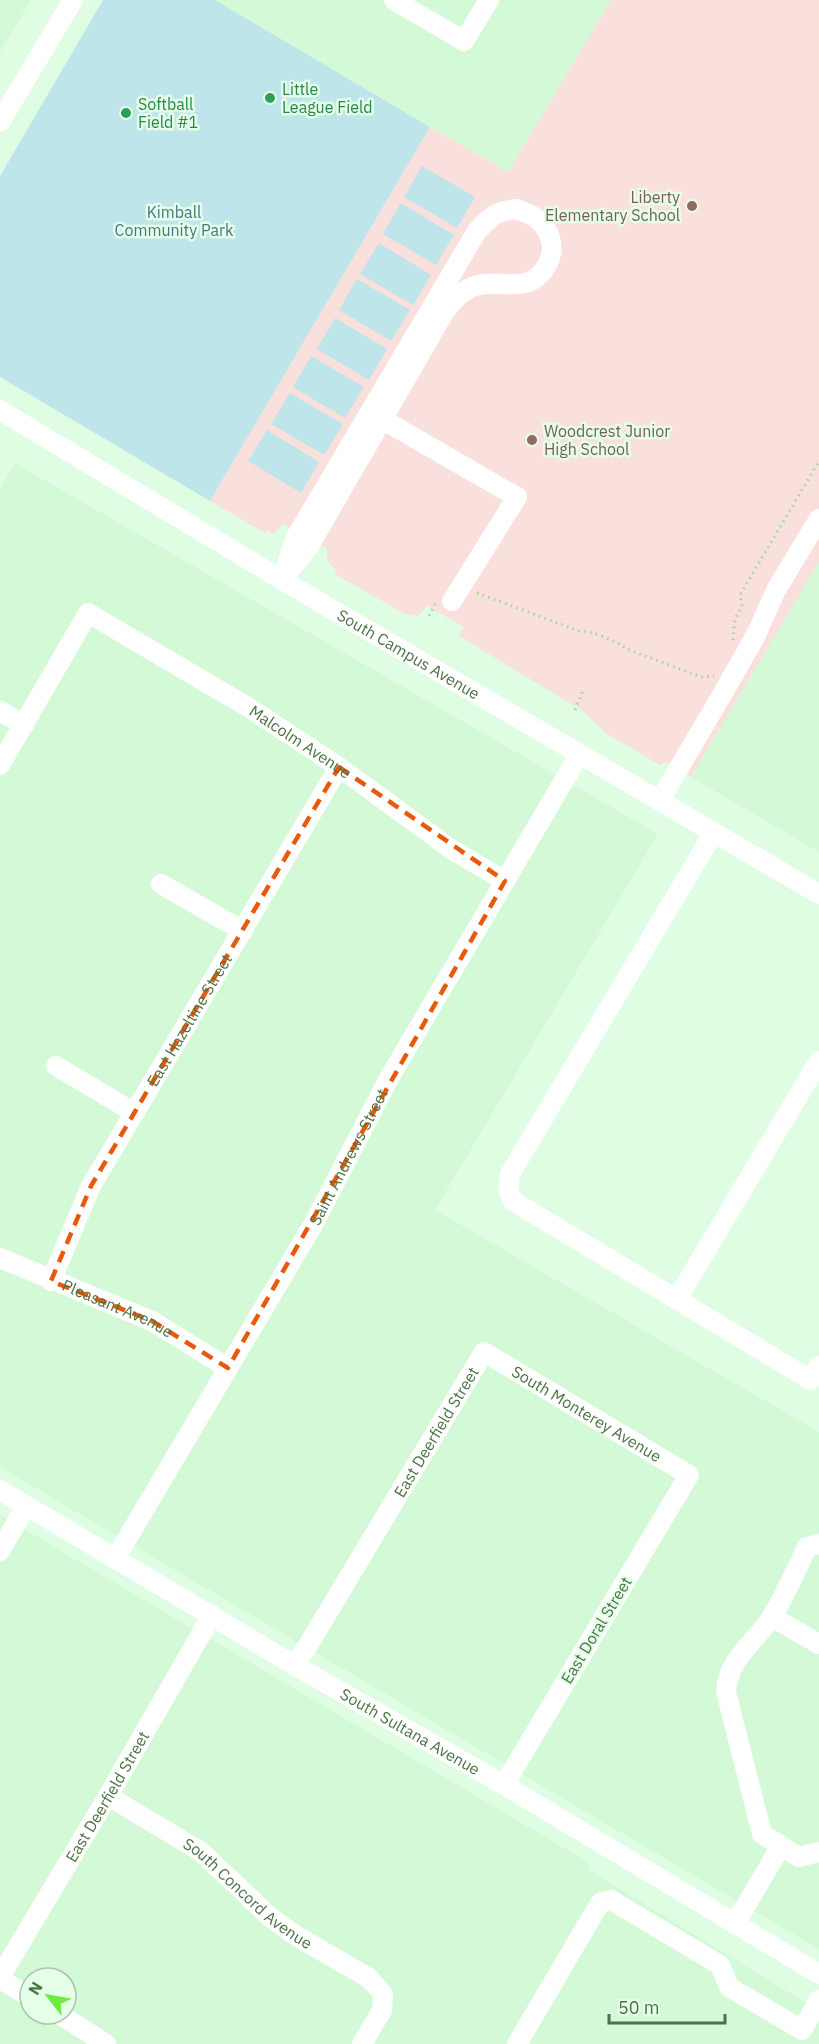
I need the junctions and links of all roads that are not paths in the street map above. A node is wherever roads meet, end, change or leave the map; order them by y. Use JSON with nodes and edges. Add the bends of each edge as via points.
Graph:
{"nodes":[{"id":1,"x":73,"y":0,"type":"edge"},
{"id":2,"x":394,"y":0,"type":"edge"},
{"id":3,"x":489,"y":0,"type":"edge"},
{"id":4,"x":0,"y":122,"type":"edge"},
{"id":5,"x":0,"y":410,"type":"edge"},
{"id":6,"x":376,"y":416,"type":"junction"},
{"id":7,"x":819,"y":519,"type":"edge"},
{"id":8,"x":282,"y":580,"type":"junction"},
{"id":9,"x":450,"y":596,"type":"road end"},
{"id":10,"x":0,"y":711,"type":"edge"},
{"id":11,"x":24,"y":725,"type":"junction"},
{"id":12,"x":579,"y":755,"type":"junction"},
{"id":13,"x":0,"y":765,"type":"edge"},
{"id":14,"x":339,"y":767,"type":"junction"},
{"id":15,"x":660,"y":800,"type":"junction"},
{"id":16,"x":714,"y":832,"type":"junction"},
{"id":17,"x":505,"y":881,"type":"junction"},
{"id":18,"x":161,"y":884,"type":"dead end"},
{"id":19,"x":819,"y":894,"type":"edge"},
{"id":20,"x":243,"y":931,"type":"junction"},
{"id":21,"x":819,"y":1061,"type":"edge"},
{"id":22,"x":56,"y":1066,"type":"dead end"},
{"id":23,"x":135,"y":1113,"type":"junction"},
{"id":24,"x":0,"y":1258,"type":"edge"},
{"id":25,"x":51,"y":1281,"type":"junction"},
{"id":26,"x":676,"y":1299,"type":"junction"},
{"id":27,"x":484,"y":1352,"type":"joint"},
{"id":28,"x":819,"y":1366,"type":"edge"},
{"id":29,"x":228,"y":1368,"type":"junction"},
{"id":30,"x":689,"y":1475,"type":"joint"},
{"id":31,"x":0,"y":1490,"type":"edge"},
{"id":32,"x":26,"y":1506,"type":"junction"},
{"id":33,"x":819,"y":1544,"type":"edge"},
{"id":34,"x":0,"y":1551,"type":"edge"},
{"id":35,"x":115,"y":1559,"type":"junction"},
{"id":36,"x":212,"y":1615,"type":"junction"},
{"id":37,"x":772,"y":1617,"type":"junction"},
{"id":38,"x":819,"y":1644,"type":"edge"},
{"id":39,"x":294,"y":1665,"type":"junction"},
{"id":40,"x":504,"y":1785,"type":"junction"},
{"id":41,"x":108,"y":1796,"type":"junction"},
{"id":42,"x":781,"y":1846,"type":"junction"},
{"id":43,"x":819,"y":1852,"type":"edge"},
{"id":44,"x":735,"y":1924,"type":"junction"},
{"id":45,"x":819,"y":1974,"type":"edge"},
{"id":46,"x":0,"y":1978,"type":"edge"},
{"id":47,"x":18,"y":1989,"type":"edge"},
{"id":48,"x":817,"y":2004,"type":"edge"},
{"id":49,"x":78,"y":2026,"type":"edge"},
{"id":50,"x":797,"y":2037,"type":"edge"},
{"id":51,"x":106,"y":2044,"type":"edge"},
{"id":52,"x":362,"y":2044,"type":"edge"},
{"id":53,"x":517,"y":2044,"type":"edge"}],
"edges":[{"from":1,"to":4,"type":"street"},
{"from":2,"to":3,"type":"street","via":[[464,41]]},
{"from":5,"to":8,"type":"street","name":"South Campus Avenue"},
{"from":6,"to":6,"type":"street","via":[[458,295],[491,283],[521,285],[546,268],[552,245],[541,222],[516,209],[501,210],[477,231]]},
{"from":6,"to":8,"type":"street","via":[[309,546]]},
{"from":6,"to":9,"type":"street","via":[[517,497]]},
{"from":7,"to":15,"type":"street"},
{"from":8,"to":12,"type":"street","name":"South Campus Avenue"},
{"from":10,"to":11,"type":"street"},
{"from":11,"to":13,"type":"street"},
{"from":11,"to":14,"type":"street","name":"Malcolm Avenue","via":[[88,612],[251,709]]},
{"from":12,"to":15,"type":"street","name":"South Campus Avenue"},
{"from":12,"to":17,"type":"street","name":"Saint Andrews Street"},
{"from":14,"to":17,"type":"street","name":"Malcolm Avenue","via":[[451,849]]},
{"from":14,"to":20,"type":"street","name":"East Hazeltine Street"},
{"from":15,"to":16,"type":"street","name":"South Campus Avenue"},
{"from":16,"to":19,"type":"street","name":"South Campus Avenue"},
{"from":16,"to":26,"type":"street","via":[[510,1174],[508,1190],[513,1201]]},
{"from":17,"to":29,"type":"street","name":"Saint Andrews Street","via":[[388,1080],[314,1223]]},
{"from":18,"to":20,"type":"street"},
{"from":20,"to":23,"type":"street","name":"East Hazeltine Street"},
{"from":21,"to":26,"type":"street"},
{"from":22,"to":23,"type":"street"},
{"from":23,"to":25,"type":"street","name":"East Hazeltine Street","via":[[91,1186]]},
{"from":24,"to":25,"type":"street","name":"Pleasant Avenue"},
{"from":25,"to":29,"type":"street","name":"Pleasant Avenue","via":[[152,1321]]},
{"from":26,"to":28,"type":"street","via":[[811,1380]]},
{"from":27,"to":30,"type":"street","name":"South Monterey Avenue"},
{"from":27,"to":39,"type":"street","name":"East Deerfield Street"},
{"from":29,"to":35,"type":"street","name":"Saint Andrews Street"},
{"from":30,"to":40,"type":"street","name":"East Doral Street"},
{"from":31,"to":32,"type":"street","name":"South Sultana Avenue"},
{"from":32,"to":34,"type":"street"},
{"from":32,"to":35,"type":"street","name":"South Sultana Avenue"},
{"from":33,"to":37,"type":"street","via":[[807,1547]]},
{"from":35,"to":36,"type":"street","name":"South Sultana Avenue"},
{"from":36,"to":39,"type":"street","name":"South Sultana Avenue"},
{"from":36,"to":41,"type":"street","name":"East Deerfield Street"},
{"from":37,"to":38,"type":"street"},
{"from":37,"to":42,"type":"street","via":[[734,1663],[726,1692],[762,1834]]},
{"from":39,"to":40,"type":"street","name":"South Sultana Avenue"},
{"from":40,"to":44,"type":"street","name":"South Sultana Avenue"},
{"from":41,"to":46,"type":"street","name":"East Deerfield Street"},
{"from":41,"to":52,"type":"street","name":"South Concord Avenue","via":[[200,1851],[270,1917],[369,1978],[383,1994],[382,2010]]},
{"from":42,"to":43,"type":"street","via":[[799,1857]]},
{"from":42,"to":44,"type":"street"},
{"from":44,"to":45,"type":"street","name":"South Sultana Avenue"},
{"from":46,"to":47,"type":"street"},
{"from":48,"to":50,"type":"street"},
{"from":49,"to":51,"type":"street"},
{"from":50,"to":53,"type":"street","via":[[729,1987],[720,1965],[610,1900],[600,1903]]}]}
